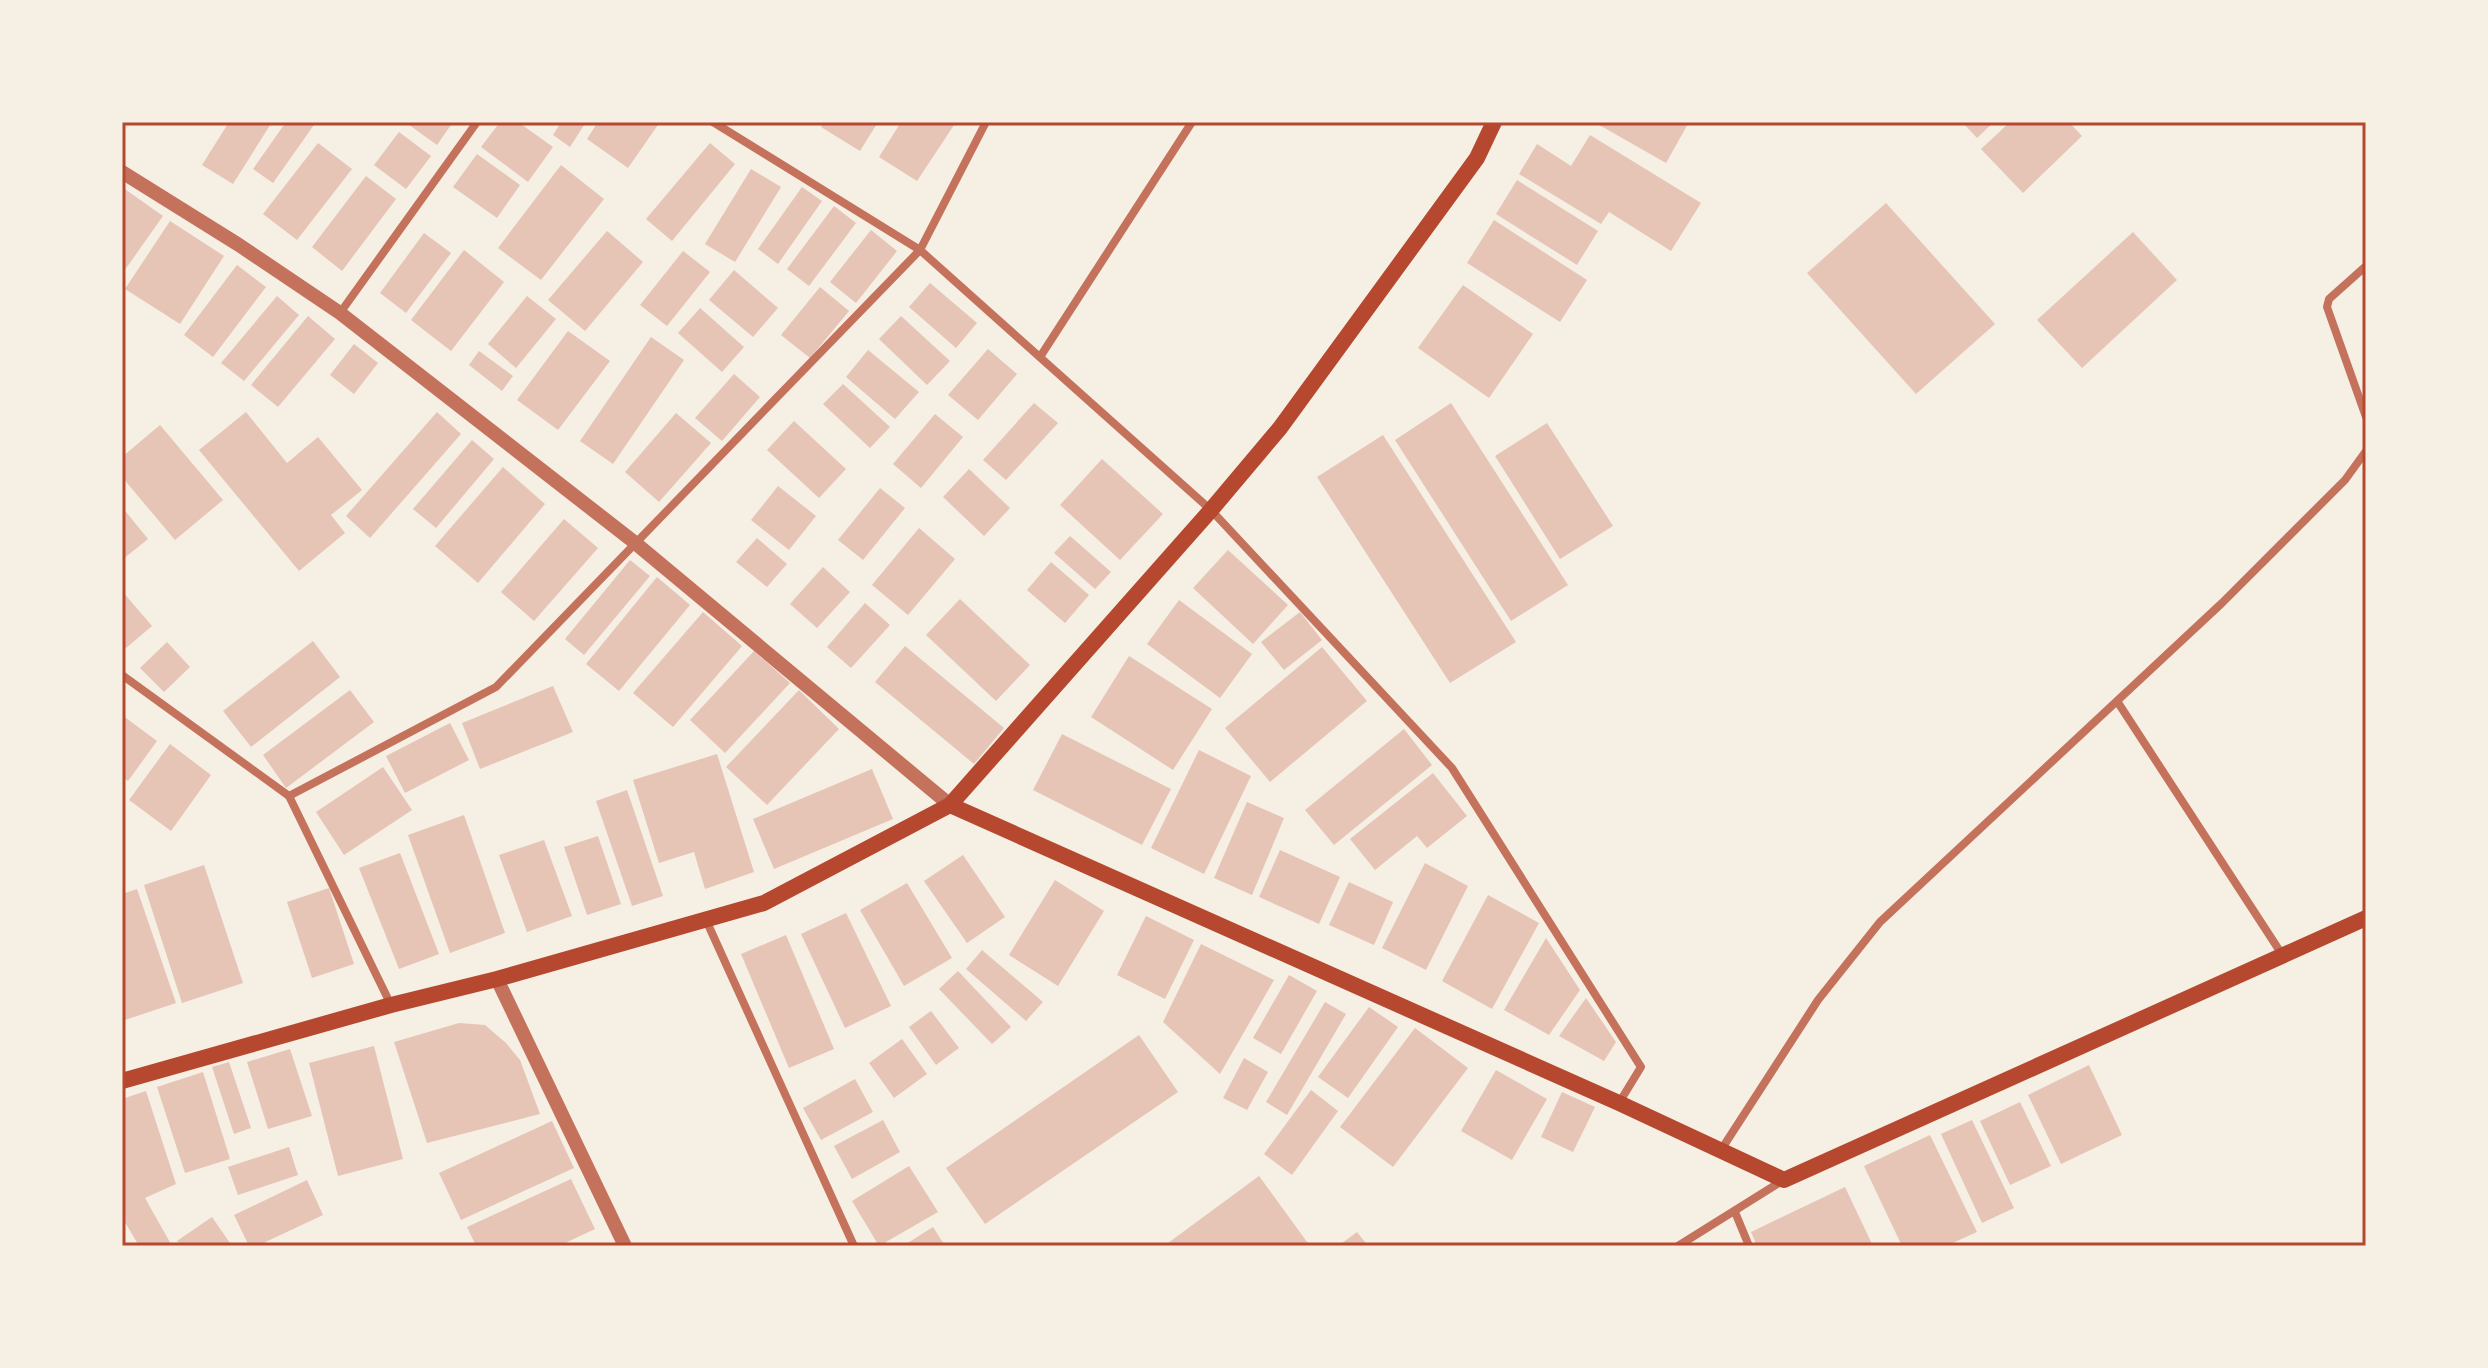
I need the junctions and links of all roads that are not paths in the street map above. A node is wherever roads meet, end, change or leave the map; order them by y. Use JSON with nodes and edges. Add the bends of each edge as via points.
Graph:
{"nodes":[{"id":1,"x":477,"y":122,"type":"edge"},
{"id":2,"x":713,"y":122,"type":"edge"},
{"id":3,"x":986,"y":122,"type":"edge"},
{"id":4,"x":1192,"y":122,"type":"edge"},
{"id":5,"x":1494,"y":122,"type":"edge"},
{"id":6,"x":122,"y":172,"type":"edge"},
{"id":7,"x":920,"y":250,"type":"junction"},
{"id":8,"x":2366,"y":266,"type":"edge"},
{"id":9,"x":340,"y":313,"type":"junction"},
{"id":10,"x":1040,"y":357,"type":"junction"},
{"id":11,"x":2366,"y":417,"type":"edge"},
{"id":12,"x":2366,"y":451,"type":"edge"},
{"id":13,"x":1211,"y":510,"type":"junction"},
{"id":14,"x":634,"y":542,"type":"junction"},
{"id":15,"x":122,"y":675,"type":"edge"},
{"id":16,"x":2117,"y":701,"type":"junction"},
{"id":17,"x":289,"y":796,"type":"junction"},
{"id":18,"x":950,"y":805,"type":"junction"},
{"id":19,"x":2366,"y":918,"type":"edge"},
{"id":20,"x":706,"y":920,"type":"junction"},
{"id":21,"x":2284,"y":956,"type":"junction"},
{"id":22,"x":497,"y":979,"type":"junction"},
{"id":23,"x":391,"y":1005,"type":"junction"},
{"id":24,"x":122,"y":1081,"type":"edge"},
{"id":25,"x":1619,"y":1103,"type":"junction"},
{"id":26,"x":1721,"y":1150,"type":"junction"},
{"id":27,"x":1784,"y":1180,"type":"junction"},
{"id":28,"x":1735,"y":1212,"type":"junction"},
{"id":29,"x":625,"y":1246,"type":"edge"},
{"id":30,"x":854,"y":1246,"type":"edge"},
{"id":31,"x":1678,"y":1246,"type":"edge"},
{"id":32,"x":1749,"y":1246,"type":"edge"}],
"edges":[{"from":1,"to":9,"type":"street"},
{"from":2,"to":7,"type":"street"},
{"from":3,"to":7,"type":"street"},
{"from":4,"to":10,"type":"street"},
{"from":5,"to":13,"type":"main road","via":[[1477,158],[1280,428]]},
{"from":6,"to":9,"type":"street"},
{"from":7,"to":10,"type":"street"},
{"from":7,"to":14,"type":"street"},
{"from":8,"to":11,"type":"street","via":[[2329,299],[2327,307]]},
{"from":9,"to":14,"type":"street"},
{"from":10,"to":13,"type":"street"},
{"from":12,"to":16,"type":"street","via":[[2345,480],[2234,592]]},
{"from":13,"to":18,"type":"main road"},
{"from":13,"to":25,"type":"street","via":[[1452,768],[1641,1067]]},
{"from":14,"to":17,"type":"street","via":[[496,687]]},
{"from":14,"to":18,"type":"street"},
{"from":15,"to":17,"type":"street"},
{"from":16,"to":21,"type":"street"},
{"from":16,"to":26,"type":"street","via":[[1880,922],[1818,1000]]},
{"from":17,"to":23,"type":"street"},
{"from":18,"to":20,"type":"main road","via":[[764,903]]},
{"from":18,"to":25,"type":"main road"},
{"from":19,"to":21,"type":"main road"},
{"from":20,"to":22,"type":"main road"},
{"from":20,"to":30,"type":"street"},
{"from":21,"to":27,"type":"main road"},
{"from":22,"to":23,"type":"main road"},
{"from":22,"to":29,"type":"street"},
{"from":23,"to":24,"type":"main road"},
{"from":25,"to":26,"type":"main road"},
{"from":26,"to":27,"type":"main road"},
{"from":27,"to":28,"type":"street"},
{"from":28,"to":31,"type":"street"},
{"from":28,"to":32,"type":"street"}]}
